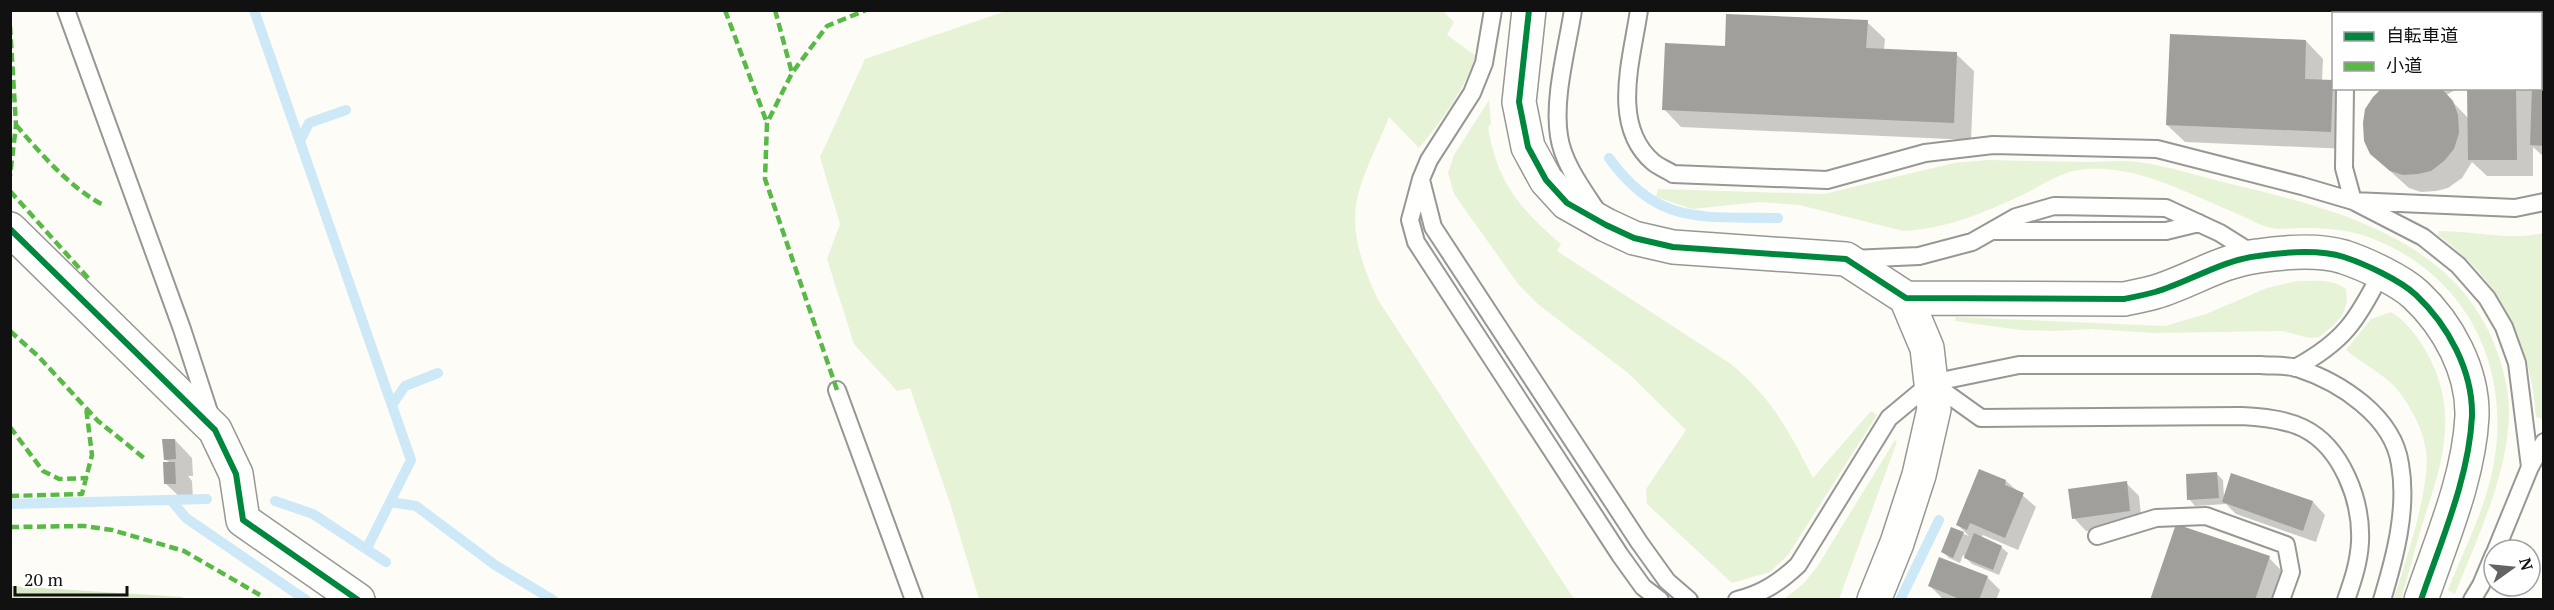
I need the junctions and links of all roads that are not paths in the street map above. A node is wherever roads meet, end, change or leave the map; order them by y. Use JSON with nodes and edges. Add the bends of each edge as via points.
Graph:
{"nodes":[{"id":1,"x":66,"y":10,"type":"edge"},
{"id":2,"x":1493,"y":10,"type":"edge"},
{"id":3,"x":1529,"y":10,"type":"edge"},
{"id":4,"x":1573,"y":10,"type":"edge"},
{"id":5,"x":1639,"y":10,"type":"edge"},
{"id":6,"x":2345,"y":90,"type":"edge"},
{"id":7,"x":1421,"y":179,"type":"junction"},
{"id":8,"x":2353,"y":201,"type":"junction"},
{"id":9,"x":2544,"y":202,"type":"edge"},
{"id":10,"x":2199,"y":223,"type":"junction"},
{"id":11,"x":1606,"y":225,"type":"junction"},
{"id":12,"x":10,"y":229,"type":"edge"},
{"id":13,"x":1991,"y":231,"type":"junction"},
{"id":14,"x":2255,"y":256,"type":"junction"},
{"id":15,"x":1846,"y":259,"type":"junction"},
{"id":16,"x":2381,"y":273,"type":"junction"},
{"id":17,"x":1906,"y":298,"type":"junction"},
{"id":18,"x":2295,"y":368,"type":"junction"},
{"id":19,"x":1931,"y":383,"type":"junction"},
{"id":20,"x":837,"y":390,"type":"dead end"},
{"id":21,"x":215,"y":430,"type":"junction"},
{"id":22,"x":2544,"y":442,"type":"edge"},
{"id":23,"x":2530,"y":467,"type":"junction"},
{"id":24,"x":2097,"y":536,"type":"dead end"},
{"id":25,"x":2501,"y":538,"type":"edge"},
{"id":26,"x":2482,"y":583,"type":"edge"},
{"id":27,"x":358,"y":600,"type":"edge"},
{"id":28,"x":914,"y":600,"type":"edge"},
{"id":29,"x":1660,"y":600,"type":"edge"},
{"id":30,"x":1689,"y":600,"type":"edge"},
{"id":31,"x":1737,"y":600,"type":"edge"},
{"id":32,"x":1874,"y":600,"type":"edge"},
{"id":33,"x":2281,"y":600,"type":"edge"},
{"id":34,"x":2346,"y":600,"type":"edge"},
{"id":35,"x":2382,"y":600,"type":"edge"},
{"id":36,"x":2421,"y":600,"type":"edge"},
{"id":37,"x":2472,"y":600,"type":"edge"}],
"edges":[{"from":1,"to":21,"type":"lane"},
{"from":2,"to":7,"type":"lane","via":[[1484,63],[1472,93]]},
{"from":3,"to":11,"type":"street","via":[[1519,102],[1528,147],[1546,180],[1567,203]]},
{"from":4,"to":11,"type":"lane","via":[[1558,106],[1559,136],[1568,162]]},
{"from":5,"to":8,"type":"lane","via":[[1626,104],[1630,124],[1638,144],[1654,162],[1674,174],[1827,180],[1925,153],[1993,145],[2157,149]]},
{"from":6,"to":8,"type":"lane","via":[[2344,168]]},
{"from":7,"to":29,"type":"lane","via":[[1410,219],[1416,242],[1620,555],[1643,587]]},
{"from":7,"to":30,"type":"lane","via":[[1433,227],[1475,294],[1667,581]]},
{"from":8,"to":9,"type":"lane","via":[[2515,208]]},
{"from":8,"to":23,"type":"lane","via":[[2423,237],[2458,265],[2487,298],[2504,327],[2517,363]]},
{"from":10,"to":13,"type":"lane","via":[[2166,231]]},
{"from":10,"to":13,"type":"lane","via":[[2166,208],[2054,206],[2016,217]]},
{"from":10,"to":14,"type":"lane"},
{"from":11,"to":15,"type":"street","via":[[1635,238],[1673,247]]},
{"from":12,"to":21,"type":"street"},
{"from":13,"to":15,"type":"lane","via":[[1972,242],[1919,256]]},
{"from":14,"to":16,"type":"street","via":[[2301,252],[2343,257]]},
{"from":14,"to":17,"type":"street","via":[[2156,292],[2124,299]]},
{"from":15,"to":17,"type":"street"},
{"from":16,"to":18,"type":"lane","via":[[2353,323],[2321,354]]},
{"from":16,"to":36,"type":"street","via":[[2415,294],[2445,328],[2465,370],[2472,415],[2464,470]]},
{"from":17,"to":19,"type":"street","via":[[1927,348]]},
{"from":18,"to":19,"type":"lane","via":[[2019,365]]},
{"from":18,"to":35,"type":"lane","via":[[2352,395],[2391,436],[2400,463],[2402,510]]},
{"from":19,"to":31,"type":"lane","via":[[1889,418],[1798,565],[1771,586]]},
{"from":19,"to":32,"type":"street","via":[[1934,409],[1919,475]]},
{"from":19,"to":34,"type":"lane","via":[[1981,418],[2241,416],[2275,419],[2304,429],[2325,443],[2343,468],[2356,503],[2360,540]]},
{"from":20,"to":28,"type":"lane"},
{"from":21,"to":27,"type":"street","via":[[236,474],[243,520]]},
{"from":22,"to":23,"type":"lane"},
{"from":23,"to":25,"type":"lane"},
{"from":24,"to":33,"type":"lane","via":[[2156,518],[2206,516],[2286,545],[2291,572]]},
{"from":26,"to":37,"type":"lane"}]}
